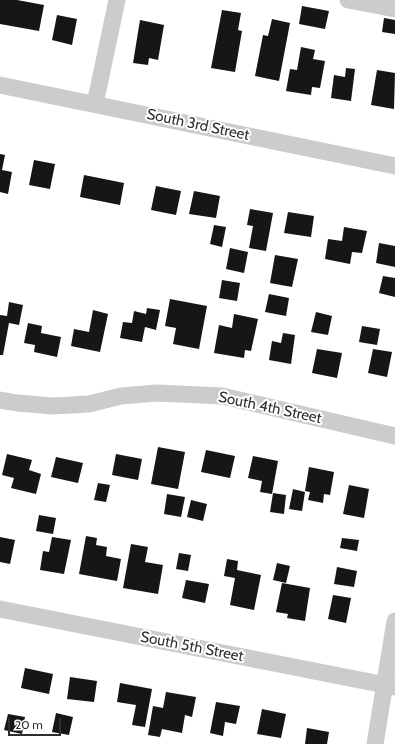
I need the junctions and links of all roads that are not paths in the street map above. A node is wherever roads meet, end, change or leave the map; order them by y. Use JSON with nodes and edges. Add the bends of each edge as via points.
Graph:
{"nodes":[{"id":1,"x":117,"y":0,"type":"edge"},
{"id":2,"x":348,"y":0,"type":"edge"},
{"id":3,"x":395,"y":9,"type":"edge"},
{"id":4,"x":0,"y":85,"type":"edge"},
{"id":5,"x":95,"y":104,"type":"junction"},
{"id":6,"x":395,"y":166,"type":"edge"},
{"id":7,"x":0,"y":400,"type":"edge"},
{"id":8,"x":395,"y":436,"type":"edge"},
{"id":9,"x":0,"y":609,"type":"edge"},
{"id":10,"x":395,"y":621,"type":"edge"},
{"id":11,"x":390,"y":686,"type":"edge"},
{"id":12,"x":375,"y":744,"type":"edge"}],
"edges":[{"from":1,"to":5,"type":"street"},
{"from":2,"to":3,"type":"street"},
{"from":4,"to":5,"type":"street","name":"South 3rd Street"},
{"from":5,"to":6,"type":"street","name":"South 3rd Street"},
{"from":7,"to":8,"type":"street","name":"South 4th Street","via":[[53,406],[89,404],[121,396],[157,393],[222,396]]},
{"from":9,"to":11,"type":"street","name":"South 5th Street"},
{"from":10,"to":11,"type":"street"},
{"from":11,"to":12,"type":"street"}]}
